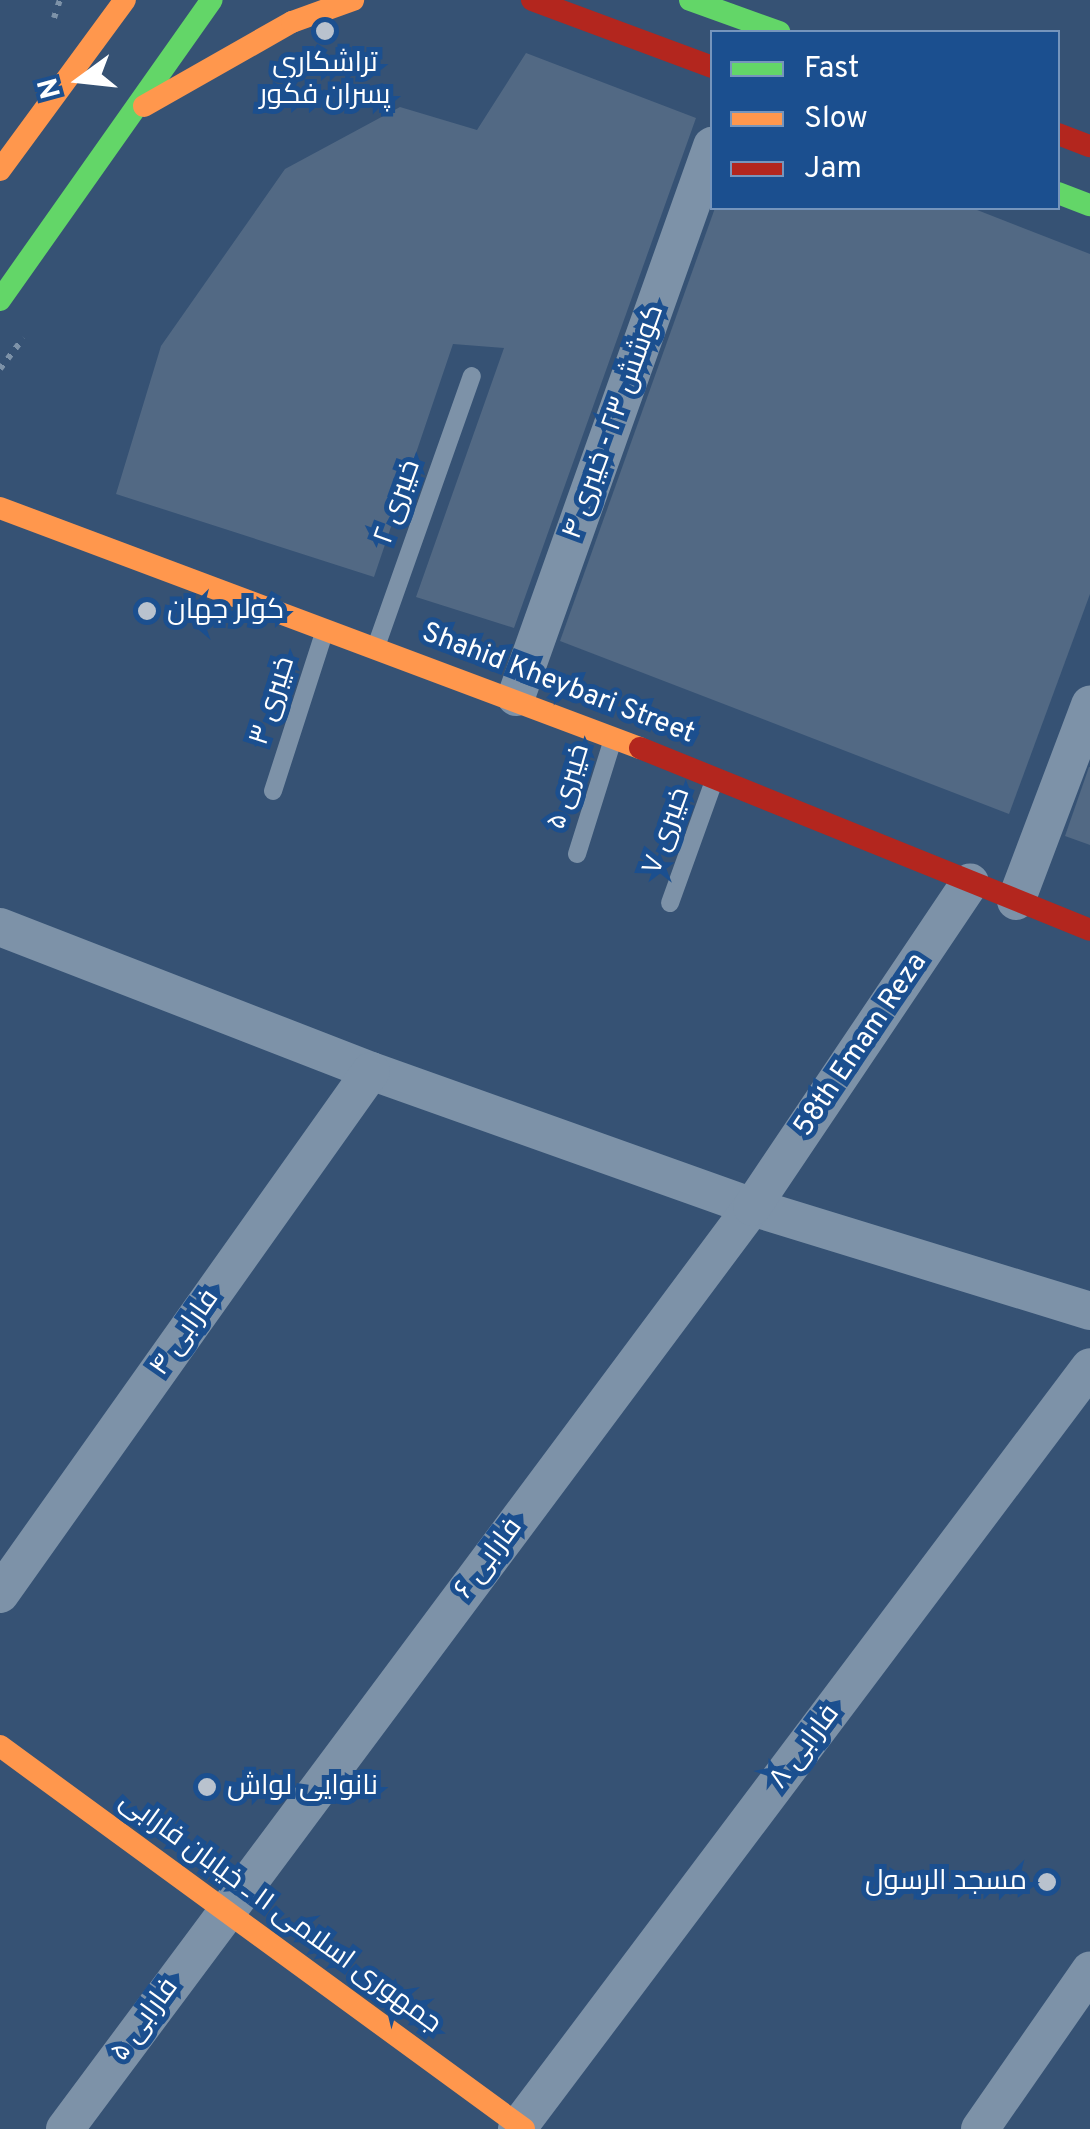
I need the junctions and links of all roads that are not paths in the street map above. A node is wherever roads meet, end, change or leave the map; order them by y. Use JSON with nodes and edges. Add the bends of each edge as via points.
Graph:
{"nodes":[{"id":1,"x":124,"y":0,"type":"edge"},
{"id":2,"x":212,"y":0,"type":"edge"},
{"id":3,"x":352,"y":0,"type":"edge"},
{"id":4,"x":532,"y":0,"type":"edge"},
{"id":5,"x":690,"y":0,"type":"edge"},
{"id":6,"x":83,"y":16,"type":"dead end"},
{"id":7,"x":773,"y":30,"type":"edge"},
{"id":8,"x":710,"y":66,"type":"edge"},
{"id":9,"x":64,"y":83,"type":"junction"},
{"id":10,"x":132,"y":112,"type":"junction"},
{"id":11,"x":1060,"y":135,"type":"edge"},
{"id":12,"x":1090,"y":146,"type":"edge"},
{"id":13,"x":710,"y":152,"type":"edge"},
{"id":14,"x":0,"y":170,"type":"edge"},
{"id":15,"x":1060,"y":195,"type":"edge"},
{"id":16,"x":1090,"y":206,"type":"edge"},
{"id":17,"x":0,"y":300,"type":"edge"},
{"id":18,"x":472,"y":376,"type":"dead end"},
{"id":19,"x":0,"y":508,"type":"edge"},
{"id":20,"x":326,"y":628,"type":"junction"},
{"id":21,"x":376,"y":646,"type":"junction"},
{"id":22,"x":516,"y":697,"type":"junction"},
{"id":23,"x":1090,"y":705,"type":"edge"},
{"id":24,"x":614,"y":736,"type":"junction"},
{"id":25,"x":716,"y":777,"type":"junction"},
{"id":26,"x":273,"y":791,"type":"dead end"},
{"id":27,"x":577,"y":854,"type":"dead end"},
{"id":28,"x":970,"y":882,"type":"junction"},
{"id":29,"x":1016,"y":901,"type":"junction"},
{"id":30,"x":670,"y":903,"type":"dead end"},
{"id":31,"x":0,"y":927,"type":"edge"},
{"id":32,"x":1090,"y":930,"type":"edge"},
{"id":33,"x":371,"y":1071,"type":"junction"},
{"id":34,"x":752,"y":1206,"type":"junction"},
{"id":35,"x":1090,"y":1311,"type":"edge"},
{"id":36,"x":1090,"y":1367,"type":"edge"},
{"id":37,"x":0,"y":1594,"type":"edge"},
{"id":38,"x":0,"y":1746,"type":"edge"},
{"id":39,"x":226,"y":1911,"type":"junction"},
{"id":40,"x":1090,"y":1971,"type":"edge"},
{"id":41,"x":520,"y":2128,"type":"edge"},
{"id":42,"x":65,"y":2129,"type":"edge"},
{"id":43,"x":980,"y":2129,"type":"edge"}],
"edges":[{"from":1,"to":9,"type":"street"},
{"from":2,"to":10,"type":"street"},
{"from":3,"to":10,"type":"street","via":[[292,22]]},
{"from":4,"to":8,"type":"street"},
{"from":5,"to":7,"type":"street"},
{"from":6,"to":9,"type":"street"},
{"from":9,"to":14,"type":"street"},
{"from":10,"to":17,"type":"street"},
{"from":11,"to":12,"type":"street"},
{"from":13,"to":22,"type":"street","name":"کوشش ۲۳ - خیبری ۴"},
{"from":15,"to":16,"type":"street"},
{"from":18,"to":21,"type":"lane","name":"خیبری ۲"},
{"from":19,"to":20,"type":"street","name":"Shahid Kheybari Street"},
{"from":20,"to":21,"type":"street","name":"Shahid Kheybari Street"},
{"from":20,"to":26,"type":"lane","name":"خیبری ۳"},
{"from":21,"to":22,"type":"street","name":"Shahid Kheybari Street"},
{"from":22,"to":24,"type":"street","name":"Shahid Kheybari Street"},
{"from":23,"to":29,"type":"street"},
{"from":24,"to":25,"type":"street","name":"Shahid Kheybari Street"},
{"from":24,"to":27,"type":"lane","name":"خیبری ۵"},
{"from":25,"to":28,"type":"street","name":"Shahid Kheybari Street"},
{"from":25,"to":30,"type":"lane","name":"خیبری ۷"},
{"from":28,"to":29,"type":"street","name":"Shahid Kheybari Street"},
{"from":28,"to":34,"type":"street","name":"58th Emam Reza"},
{"from":29,"to":32,"type":"street","name":"Shahid Kheybari Street"},
{"from":31,"to":33,"type":"street"},
{"from":33,"to":34,"type":"street"},
{"from":33,"to":37,"type":"street","name":"فارابی ۴"},
{"from":34,"to":35,"type":"street"},
{"from":34,"to":39,"type":"street","name":"فارابی ۶"},
{"from":36,"to":41,"type":"street","name":"فارابی ۸"},
{"from":38,"to":39,"type":"street","name":"جمهوری اسلامی ۱۱ ـ خیابان فارابی"},
{"from":39,"to":41,"type":"street","name":"جمهوری اسلامی ۱۱ ـ خیابان فارابی"},
{"from":39,"to":42,"type":"street","name":"فارابی ۵"},
{"from":40,"to":43,"type":"street"}]}
